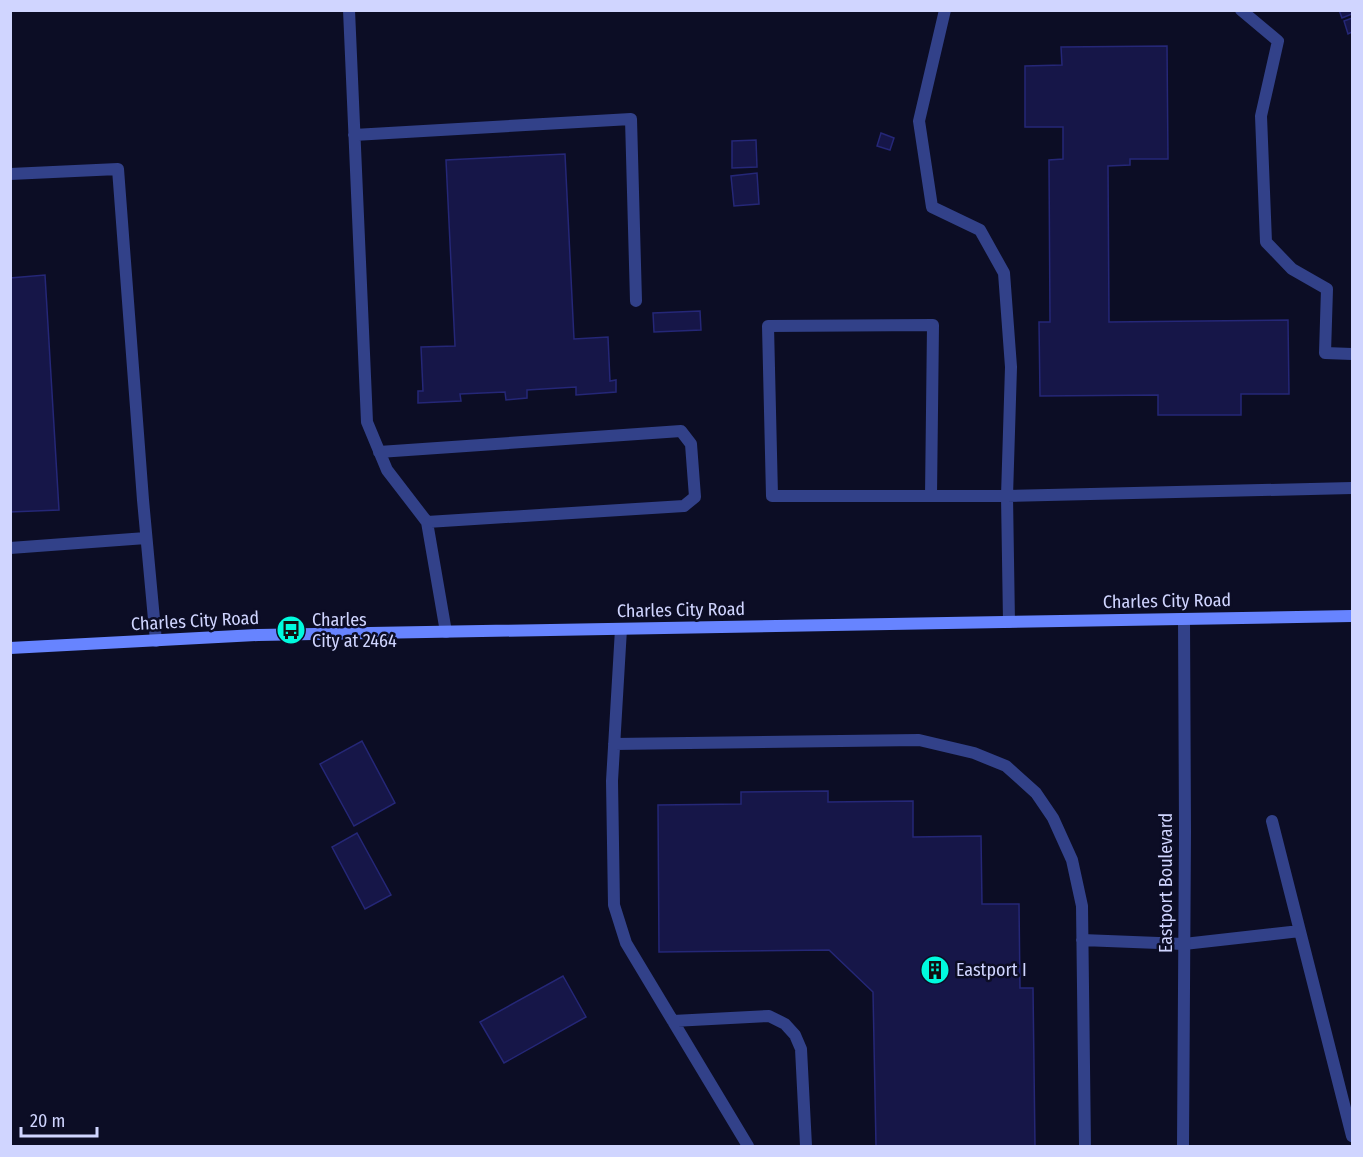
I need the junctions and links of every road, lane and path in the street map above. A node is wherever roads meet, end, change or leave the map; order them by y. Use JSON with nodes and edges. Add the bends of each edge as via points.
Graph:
{"nodes":[{"id":1,"x":349,"y":10,"type":"edge"},
{"id":2,"x":945,"y":10,"type":"edge"},
{"id":3,"x":1241,"y":10,"type":"edge"},
{"id":4,"x":354,"y":135,"type":"junction"},
{"id":5,"x":10,"y":174,"type":"edge"},
{"id":6,"x":636,"y":301,"type":"dead end"},
{"id":7,"x":1353,"y":354,"type":"edge"},
{"id":8,"x":379,"y":452,"type":"junction"},
{"id":9,"x":1353,"y":488,"type":"edge"},
{"id":10,"x":931,"y":496,"type":"junction"},
{"id":11,"x":1006,"y":496,"type":"junction"},
{"id":12,"x":427,"y":522,"type":"junction"},
{"id":13,"x":147,"y":538,"type":"junction"},
{"id":14,"x":10,"y":548,"type":"edge"},
{"id":15,"x":1353,"y":616,"type":"edge"},
{"id":16,"x":1184,"y":619,"type":"junction"},
{"id":17,"x":1009,"y":622,"type":"junction"},
{"id":18,"x":621,"y":629,"type":"junction"},
{"id":19,"x":446,"y":632,"type":"junction"},
{"id":20,"x":156,"y":641,"type":"junction"},
{"id":21,"x":10,"y":648,"type":"edge"},
{"id":22,"x":614,"y":744,"type":"junction"},
{"id":23,"x":1272,"y":822,"type":"dead end"},
{"id":24,"x":1300,"y":931,"type":"junction"},
{"id":25,"x":1082,"y":940,"type":"junction"},
{"id":26,"x":1184,"y":944,"type":"junction"},
{"id":27,"x":672,"y":1021,"type":"junction"},
{"id":28,"x":1353,"y":1136,"type":"edge"},
{"id":29,"x":748,"y":1146,"type":"edge"},
{"id":30,"x":806,"y":1146,"type":"edge"},
{"id":31,"x":1084,"y":1146,"type":"edge"},
{"id":32,"x":1183,"y":1146,"type":"edge"}],
"edges":[{"from":1,"to":4,"type":"street"},
{"from":2,"to":11,"type":"street","via":[[919,121],[932,207],[980,230],[1004,273],[1011,366]]},
{"from":3,"to":7,"type":"street","via":[[1278,41],[1261,116],[1266,242],[1292,269],[1327,289],[1325,353]]},
{"from":4,"to":6,"type":"street","via":[[631,119]]},
{"from":4,"to":8,"type":"street","via":[[367,422]]},
{"from":5,"to":13,"type":"street","via":[[118,169]]},
{"from":8,"to":12,"type":"street","via":[[387,470]]},
{"from":8,"to":12,"type":"street","via":[[681,431],[691,444],[695,497],[684,506]]},
{"from":9,"to":11,"type":"street"},
{"from":10,"to":10,"type":"street","via":[[772,496],[768,326],[933,325]]},
{"from":10,"to":11,"type":"street"},
{"from":11,"to":17,"type":"street"},
{"from":12,"to":19,"type":"street"},
{"from":13,"to":14,"type":"street"},
{"from":13,"to":20,"type":"street"},
{"from":15,"to":16,"type":"main road","name":"Charles City Road"},
{"from":16,"to":17,"type":"main road","name":"Charles City Road"},
{"from":16,"to":26,"type":"street","name":"Eastport Boulevard"},
{"from":17,"to":18,"type":"main road","name":"Charles City Road"},
{"from":18,"to":19,"type":"main road","name":"Charles City Road"},
{"from":18,"to":22,"type":"street"},
{"from":19,"to":20,"type":"main road","name":"Charles City Road"},
{"from":20,"to":21,"type":"main road","name":"Charles City Road"},
{"from":22,"to":25,"type":"street","via":[[919,740],[974,753],[1006,766],[1036,793],[1053,818],[1072,860],[1082,906]]},
{"from":22,"to":27,"type":"street","via":[[614,905],[626,943]]},
{"from":23,"to":24,"type":"street"},
{"from":24,"to":26,"type":"street"},
{"from":24,"to":28,"type":"street"},
{"from":25,"to":26,"type":"street"},
{"from":25,"to":31,"type":"street"},
{"from":26,"to":32,"type":"street","name":"Eastport Boulevard"},
{"from":27,"to":29,"type":"street"},
{"from":27,"to":30,"type":"street","via":[[768,1016],[785,1024],[801,1049]]}]}
